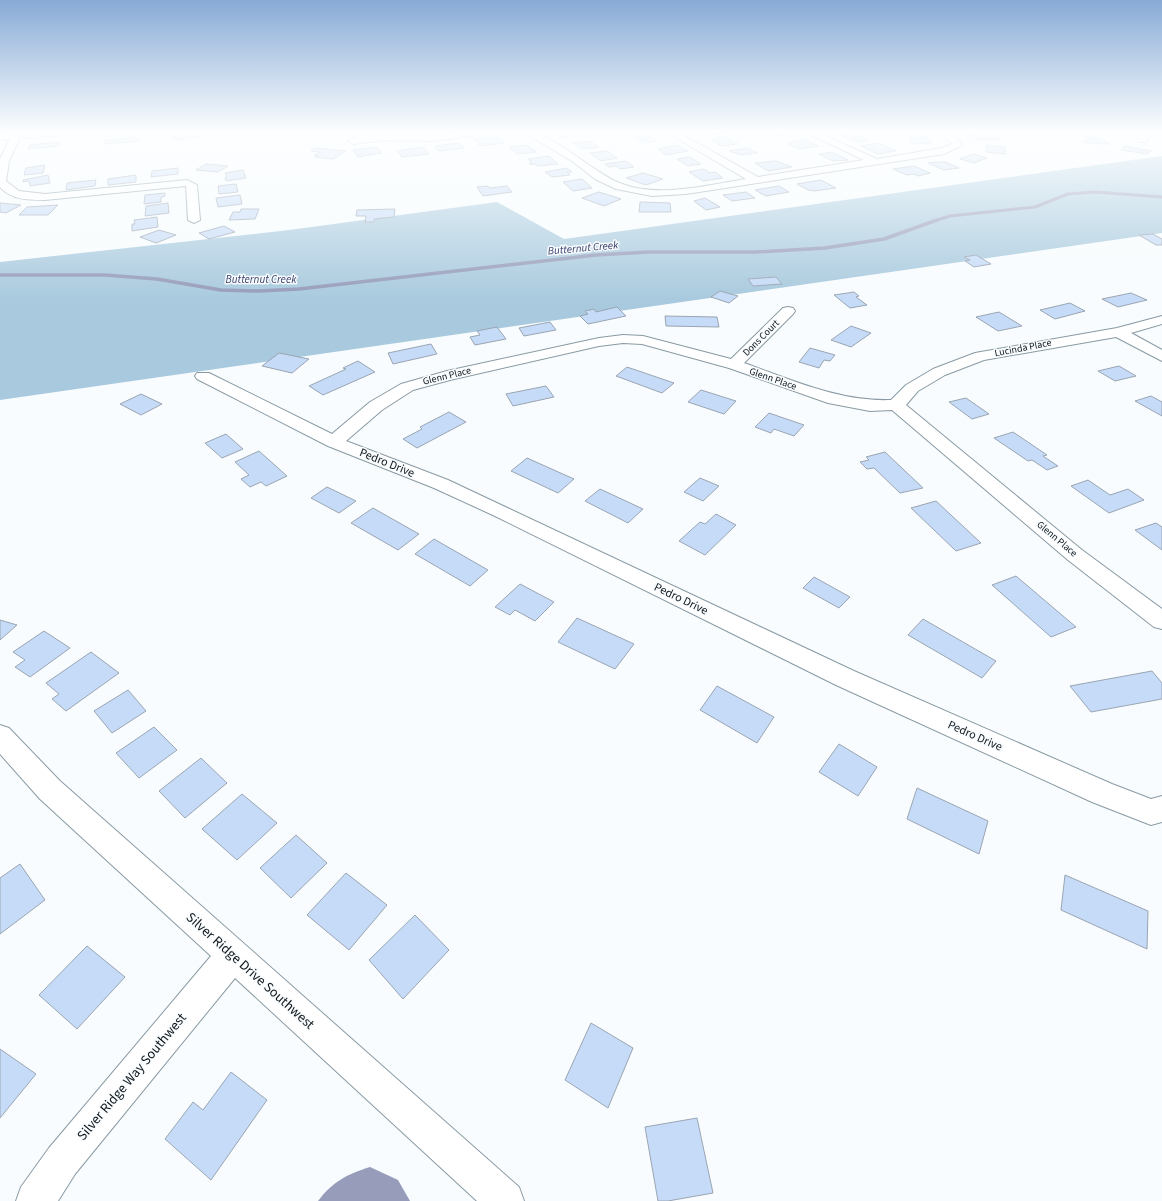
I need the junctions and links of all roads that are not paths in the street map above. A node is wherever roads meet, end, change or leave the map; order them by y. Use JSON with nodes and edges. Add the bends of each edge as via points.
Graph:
{"nodes":[{"id":1,"x":5,"y":187,"type":"edge"},
{"id":2,"x":146,"y":187,"type":"edge"},
{"id":3,"x":192,"y":187,"type":"edge"},
{"id":4,"x":622,"y":187,"type":"edge"},
{"id":5,"x":710,"y":187,"type":"edge"},
{"id":6,"x":194,"y":220,"type":"dead end"},
{"id":7,"x":788,"y":311,"type":"dead end"},
{"id":8,"x":1162,"y":320,"type":"edge"},
{"id":9,"x":1118,"y":332,"type":"junction"},
{"id":10,"x":1162,"y":356,"type":"edge"},
{"id":11,"x":734,"y":365,"type":"junction"},
{"id":12,"x":203,"y":376,"type":"dead end"},
{"id":13,"x":896,"y":405,"type":"junction"},
{"id":14,"x":334,"y":442,"type":"junction"},
{"id":15,"x":1162,"y":621,"type":"edge"},
{"id":16,"x":0,"y":736,"type":"edge"},
{"id":17,"x":1162,"y":809,"type":"edge"},
{"id":18,"x":233,"y":955,"type":"junction"},
{"id":19,"x":35,"y":1201,"type":"edge"},
{"id":20,"x":505,"y":1201,"type":"edge"}],
"edges":[{"from":1,"to":2,"type":"street","via":[[22,196],[45,197]]},
{"from":3,"to":6,"type":"street"},
{"from":4,"to":5,"type":"street","via":[[655,194]]},
{"from":7,"to":11,"type":"street","name":"Dons Court"},
{"from":8,"to":9,"type":"street","name":"Lucinda Place"},
{"from":9,"to":10,"type":"street"},
{"from":9,"to":13,"type":"street","name":"Lucinda Place","via":[[980,356],[939,372],[912,388]]},
{"from":11,"to":13,"type":"street","name":"Glenn Place","via":[[834,400],[870,406]]},
{"from":11,"to":14,"type":"street","name":"Glenn Place","via":[[643,340],[599,342],[407,387],[376,406]]},
{"from":12,"to":14,"type":"street","name":"Pedro Drive"},
{"from":13,"to":15,"type":"street","name":"Glenn Place","via":[[1075,555]]},
{"from":14,"to":17,"type":"street","name":"Pedro Drive","via":[[447,487],[845,678],[1102,793],[1151,812]]},
{"from":16,"to":18,"type":"street","name":"Silver Ridge Drive Southwest","via":[[50,790]]},
{"from":18,"to":19,"type":"street","name":"Silver Ridge Way Southwest","via":[[62,1161]]},
{"from":18,"to":20,"type":"street","name":"Silver Ridge Drive Southwest"}]}
